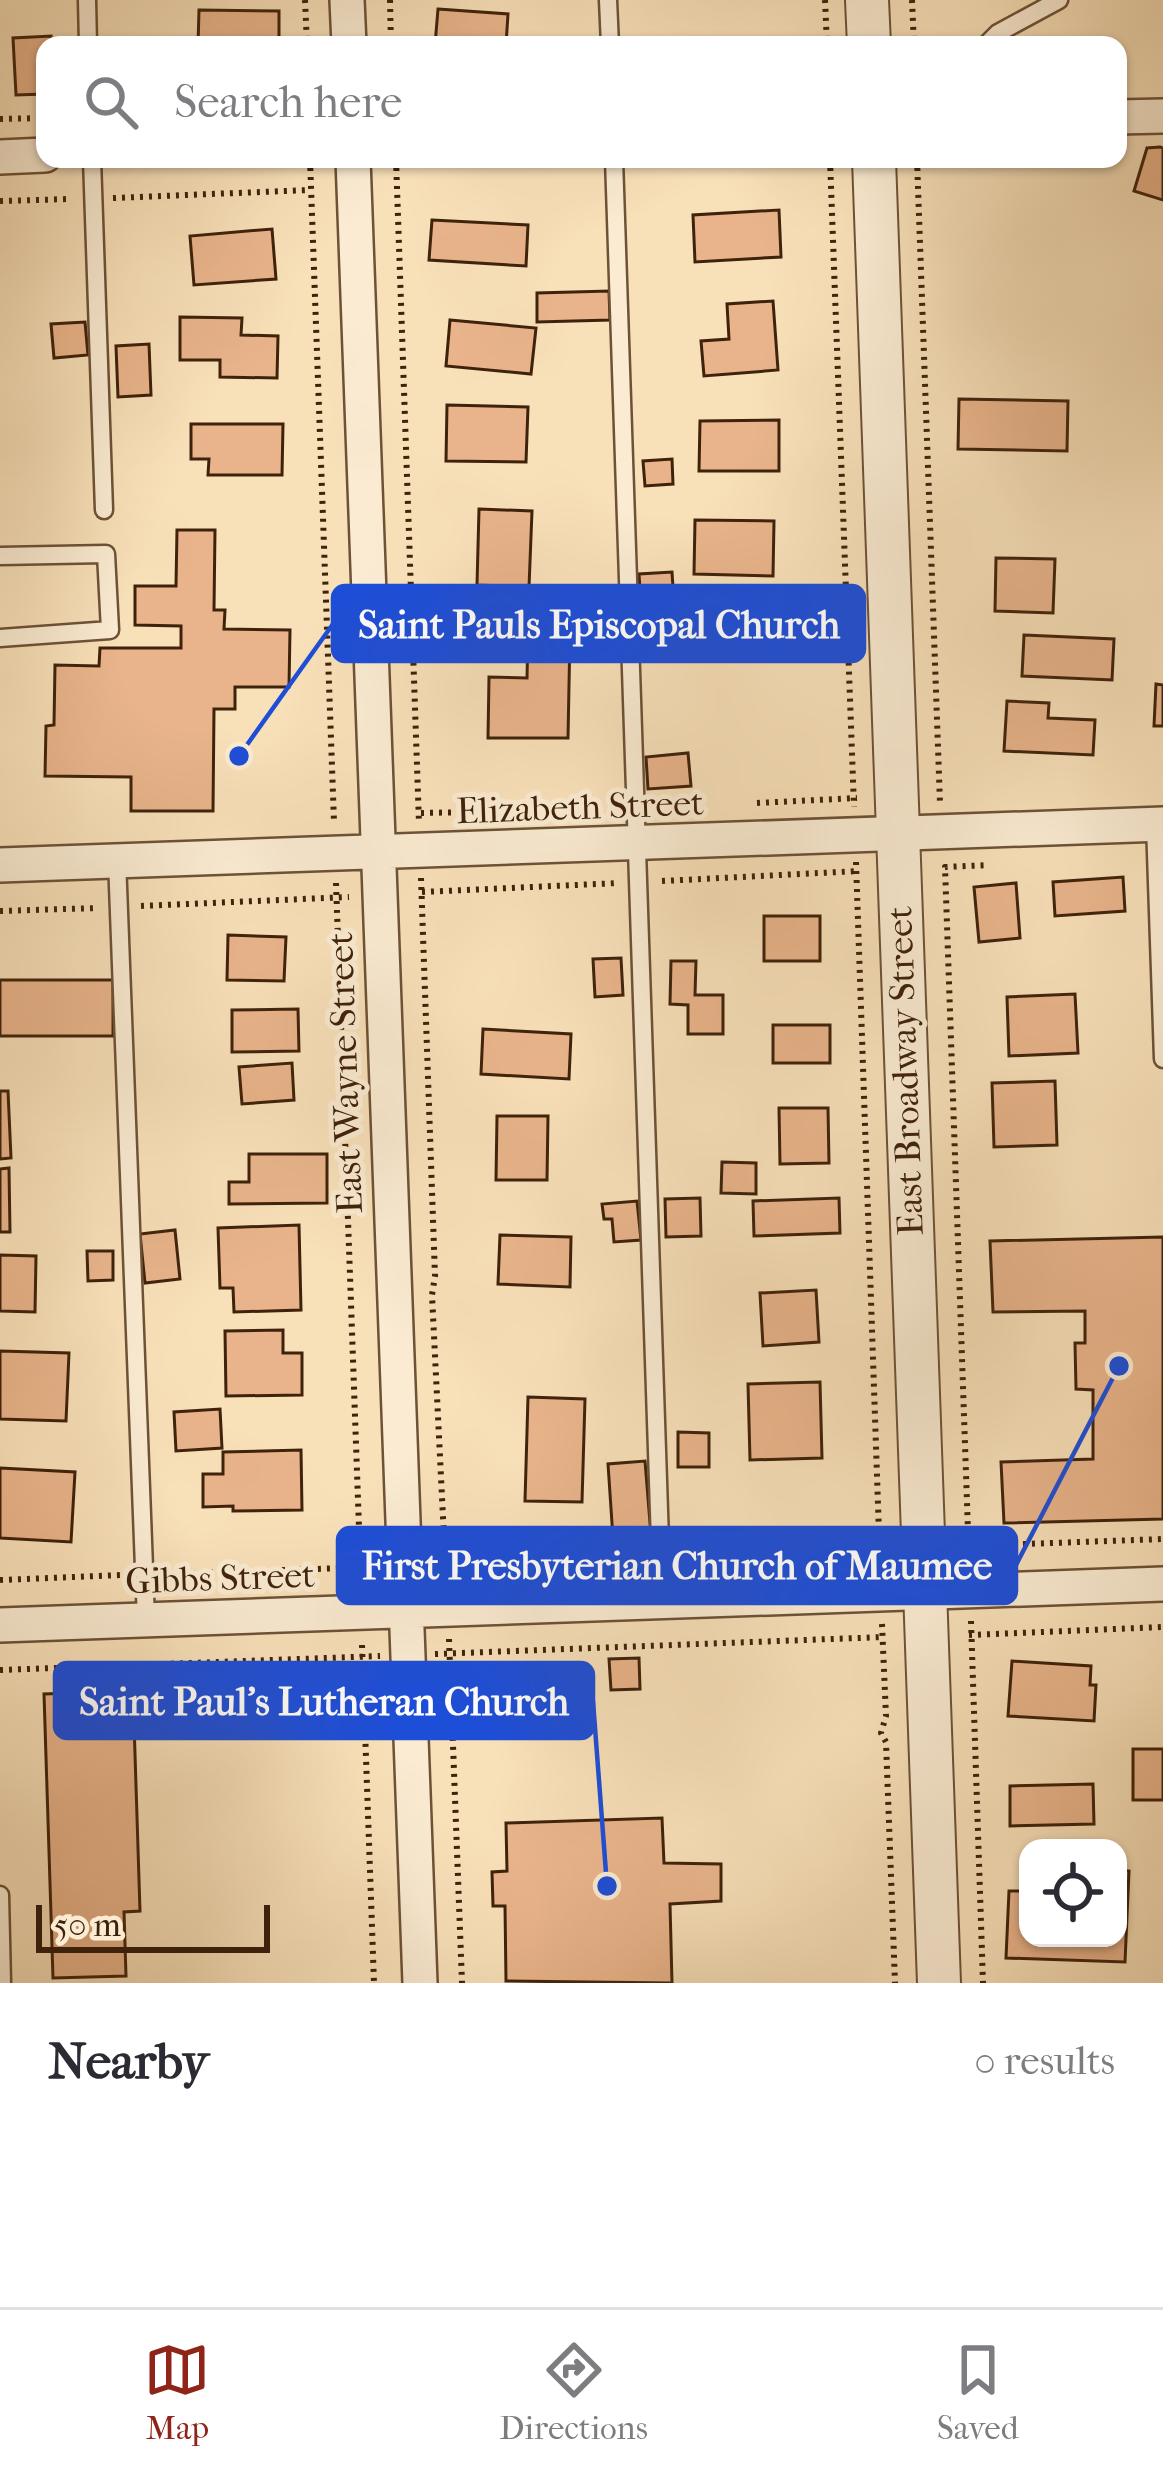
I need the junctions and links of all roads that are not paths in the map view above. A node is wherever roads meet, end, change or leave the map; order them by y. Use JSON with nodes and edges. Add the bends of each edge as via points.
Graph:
{"nodes":[{"id":1,"x":87,"y":0,"type":"edge"},
{"id":2,"x":347,"y":0,"type":"edge"},
{"id":3,"x":608,"y":0,"type":"edge"},
{"id":4,"x":867,"y":0,"type":"edge"},
{"id":5,"x":1059,"y":0,"type":"edge"},
{"id":6,"x":88,"y":36,"type":"edge"},
{"id":7,"x":349,"y":36,"type":"edge"},
{"id":8,"x":610,"y":36,"type":"edge"},
{"id":9,"x":869,"y":36,"type":"edge"},
{"id":10,"x":995,"y":36,"type":"edge"},
{"id":11,"x":1163,"y":116,"type":"edge"},
{"id":12,"x":1127,"y":117,"type":"edge"},
{"id":13,"x":36,"y":155,"type":"edge"},
{"id":14,"x":0,"y":157,"type":"edge"},
{"id":15,"x":92,"y":168,"type":"edge"},
{"id":16,"x":353,"y":168,"type":"edge"},
{"id":17,"x":614,"y":168,"type":"edge"},
{"id":18,"x":874,"y":168,"type":"edge"},
{"id":19,"x":104,"y":510,"type":"dead end"},
{"id":20,"x":0,"y":556,"type":"edge"},
{"id":21,"x":0,"y":638,"type":"edge"},
{"id":22,"x":875,"y":816,"type":"junction"},
{"id":23,"x":1159,"y":824,"type":"edge"},
{"id":24,"x":636,"y":844,"type":"junction"},
{"id":25,"x":376,"y":853,"type":"junction"},
{"id":26,"x":116,"y":860,"type":"junction"},
{"id":27,"x":0,"y":865,"type":"edge"},
{"id":28,"x":1163,"y":1059,"type":"edge"},
{"id":29,"x":1163,"y":1583,"type":"edge"},
{"id":30,"x":924,"y":1592,"type":"junction"},
{"id":31,"x":662,"y":1601,"type":"junction"},
{"id":32,"x":404,"y":1612,"type":"junction"},
{"id":33,"x":146,"y":1620,"type":"junction"},
{"id":34,"x":0,"y":1625,"type":"edge"},
{"id":35,"x":0,"y":1895,"type":"edge"},
{"id":36,"x":2,"y":1983,"type":"edge"},
{"id":37,"x":420,"y":1983,"type":"edge"},
{"id":38,"x":939,"y":1983,"type":"edge"}],
"edges":[{"from":1,"to":6,"type":"lane"},
{"from":2,"to":7,"type":"street"},
{"from":3,"to":8,"type":"lane"},
{"from":4,"to":9,"type":"street"},
{"from":5,"to":10,"type":"lane"},
{"from":11,"to":12,"type":"street"},
{"from":13,"to":14,"type":"street"},
{"from":15,"to":19,"type":"lane"},
{"from":16,"to":25,"type":"street","name":"East Wayne Street"},
{"from":17,"to":24,"type":"lane"},
{"from":18,"to":22,"type":"street","name":"East Broadway Street"},
{"from":20,"to":21,"type":"lane","via":[[106,554],[110,631]]},
{"from":22,"to":23,"type":"street","name":"Elizabeth Street","via":[[944,832]]},
{"from":22,"to":24,"type":"street","name":"Elizabeth Street"},
{"from":22,"to":30,"type":"street","name":"East Broadway Street"},
{"from":23,"to":28,"type":"lane"},
{"from":24,"to":25,"type":"street","name":"Elizabeth Street"},
{"from":24,"to":31,"type":"lane"},
{"from":25,"to":26,"type":"street","name":"Elizabeth Street"},
{"from":25,"to":32,"type":"street","name":"East Wayne Street"},
{"from":26,"to":27,"type":"street","name":"Elizabeth Street"},
{"from":26,"to":33,"type":"lane"},
{"from":29,"to":30,"type":"street","name":"Gibbs Street"},
{"from":30,"to":31,"type":"street","name":"Gibbs Street"},
{"from":30,"to":38,"type":"street","name":"East Broadway Street"},
{"from":31,"to":32,"type":"street","name":"Gibbs Street"},
{"from":32,"to":33,"type":"street","name":"Gibbs Street"},
{"from":32,"to":37,"type":"street","name":"East Wayne Street"},
{"from":33,"to":34,"type":"street","name":"Gibbs Street"},
{"from":35,"to":36,"type":"lane"}]}
